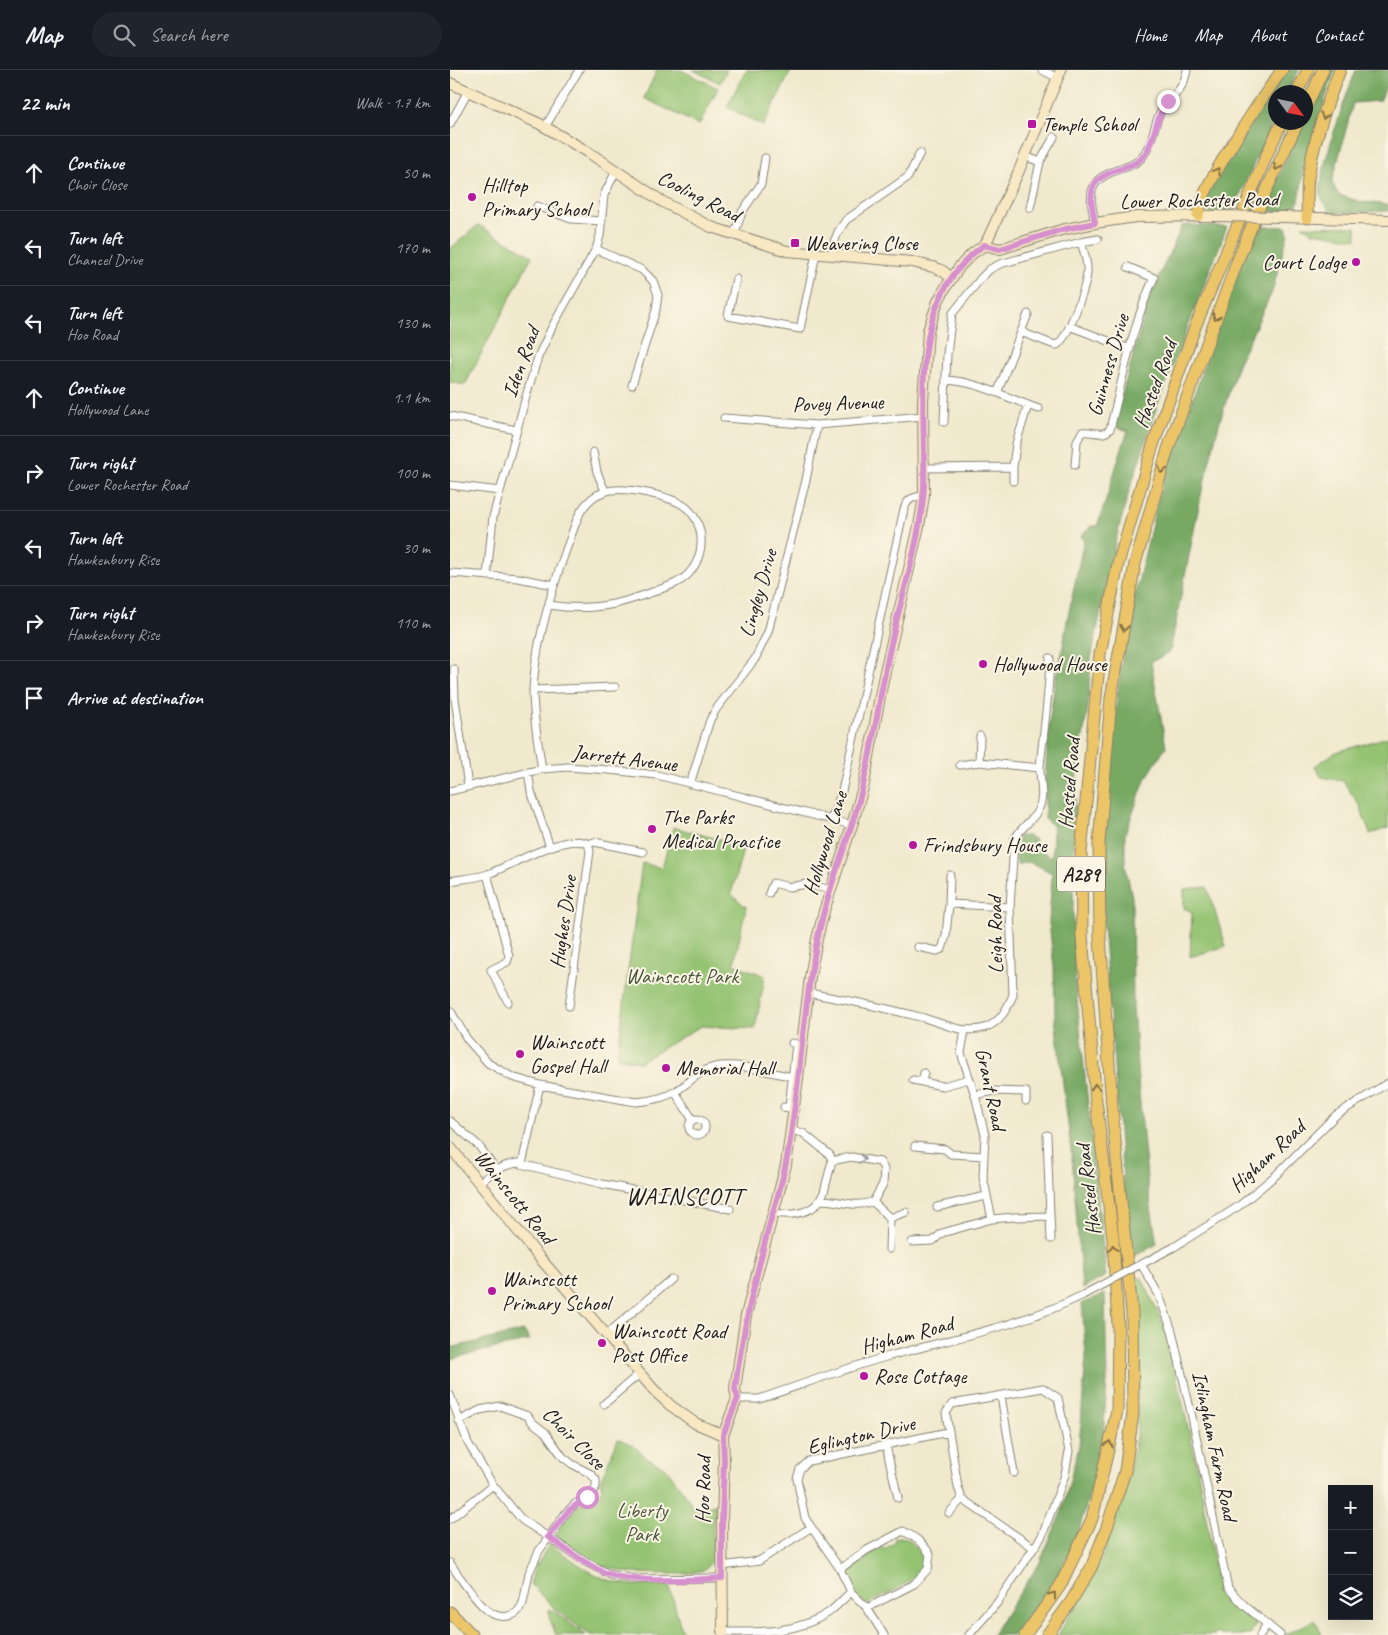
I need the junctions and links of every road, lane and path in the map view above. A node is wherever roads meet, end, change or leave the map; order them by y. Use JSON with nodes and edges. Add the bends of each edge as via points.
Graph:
{"nodes":[{"id":1,"x":579,"y":70,"type":"edge"},
{"id":2,"x":1042,"y":70,"type":"edge"},
{"id":3,"x":1187,"y":70,"type":"edge"},
{"id":4,"x":1282,"y":70,"type":"edge"},
{"id":5,"x":1308,"y":70,"type":"edge"},
{"id":6,"x":1322,"y":70,"type":"edge"},
{"id":7,"x":1340,"y":70,"type":"edge"},
{"id":8,"x":1059,"y":74,"type":"edge"},
{"id":9,"x":450,"y":83,"type":"edge"},
{"id":10,"x":1300,"y":85,"type":"edge"},
{"id":11,"x":468,"y":91,"type":"junction"},
{"id":12,"x":1313,"y":91,"type":"edge"},
{"id":13,"x":450,"y":124,"type":"edge"},
{"id":14,"x":545,"y":127,"type":"junction"},
{"id":15,"x":1278,"y":130,"type":"edge"},
{"id":16,"x":1294,"y":130,"type":"edge"},
{"id":17,"x":1054,"y":137,"type":"dead end"},
{"id":18,"x":920,"y":153,"type":"dead end"},
{"id":19,"x":1025,"y":156,"type":"junction"},
{"id":20,"x":765,"y":158,"type":"dead end"},
{"id":21,"x":1040,"y":162,"type":"junction"},
{"id":22,"x":616,"y":171,"type":"junction"},
{"id":23,"x":537,"y":206,"type":"dead end"},
{"id":24,"x":1030,"y":208,"type":"dead end"},
{"id":25,"x":1198,"y":215,"type":"junction"},
{"id":26,"x":1307,"y":218,"type":"junction"},
{"id":27,"x":1388,"y":220,"type":"edge"},
{"id":28,"x":602,"y":221,"type":"junction"},
{"id":29,"x":1095,"y":223,"type":"junction"},
{"id":30,"x":734,"y":235,"type":"junction"},
{"id":31,"x":1098,"y":239,"type":"dead end"},
{"id":32,"x":1081,"y":242,"type":"junction"},
{"id":33,"x":984,"y":245,"type":"junction"},
{"id":34,"x":596,"y":249,"type":"junction"},
{"id":35,"x":816,"y":254,"type":"junction"},
{"id":36,"x":834,"y":255,"type":"junction"},
{"id":37,"x":1128,"y":267,"type":"dead end"},
{"id":38,"x":951,"y":278,"type":"junction"},
{"id":39,"x":736,"y":279,"type":"dead end"},
{"id":40,"x":1028,"y":314,"type":"dead end"},
{"id":41,"x":1069,"y":326,"type":"junction"},
{"id":42,"x":1021,"y":332,"type":"junction"},
{"id":43,"x":1130,"y":349,"type":"junction"},
{"id":44,"x":946,"y":380,"type":"junction"},
{"id":45,"x":632,"y":385,"type":"dead end"},
{"id":46,"x":998,"y":392,"type":"junction"},
{"id":47,"x":1028,"y":406,"type":"junction"},
{"id":48,"x":1038,"y":409,"type":"dead end"},
{"id":49,"x":450,"y":416,"type":"edge"},
{"id":50,"x":924,"y":416,"type":"junction"},
{"id":51,"x":724,"y":418,"type":"dead end"},
{"id":52,"x":944,"y":422,"type":"dead end"},
{"id":53,"x":818,"y":425,"type":"junction"},
{"id":54,"x":516,"y":430,"type":"junction"},
{"id":55,"x":593,"y":452,"type":"dead end"},
{"id":56,"x":1075,"y":465,"type":"dead end"},
{"id":57,"x":1013,"y":467,"type":"junction"},
{"id":58,"x":924,"y":468,"type":"junction"},
{"id":59,"x":1013,"y":481,"type":"dead end"},
{"id":60,"x":450,"y":485,"type":"edge"},
{"id":61,"x":500,"y":491,"type":"junction"},
{"id":62,"x":605,"y":491,"type":"junction"},
{"id":63,"x":924,"y":496,"type":"junction"},
{"id":64,"x":450,"y":573,"type":"edge"},
{"id":65,"x":487,"y":576,"type":"junction"},
{"id":66,"x":554,"y":585,"type":"junction"},
{"id":67,"x":549,"y":605,"type":"junction"},
{"id":68,"x":1050,"y":658,"type":"dead end"},
{"id":69,"x":454,"y":669,"type":"dead end"},
{"id":70,"x":615,"y":687,"type":"dead end"},
{"id":71,"x":534,"y":690,"type":"junction"},
{"id":72,"x":980,"y":736,"type":"dead end"},
{"id":73,"x":979,"y":762,"type":"junction"},
{"id":74,"x":960,"y":765,"type":"dead end"},
{"id":75,"x":1040,"y":768,"type":"junction"},
{"id":76,"x":542,"y":769,"type":"junction"},
{"id":77,"x":528,"y":772,"type":"junction"},
{"id":78,"x":690,"y":784,"type":"junction"},
{"id":79,"x":468,"y":786,"type":"junction"},
{"id":80,"x":450,"y":791,"type":"edge"},
{"id":81,"x":831,"y":820,"type":"junction"},
{"id":82,"x":852,"y":826,"type":"junction"},
{"id":83,"x":588,"y":844,"type":"junction"},
{"id":84,"x":550,"y":847,"type":"junction"},
{"id":85,"x":643,"y":852,"type":"dead end"},
{"id":86,"x":487,"y":874,"type":"junction"},
{"id":87,"x":950,"y":875,"type":"dead end"},
{"id":88,"x":450,"y":881,"type":"edge"},
{"id":89,"x":831,"y":890,"type":"junction"},
{"id":90,"x":769,"y":893,"type":"dead end"},
{"id":91,"x":949,"y":904,"type":"junction"},
{"id":92,"x":1010,"y":907,"type":"junction"},
{"id":93,"x":918,"y":947,"type":"dead end"},
{"id":94,"x":808,"y":993,"type":"junction"},
{"id":95,"x":508,"y":1002,"type":"dead end"},
{"id":96,"x":569,"y":1006,"type":"dead end"},
{"id":97,"x":450,"y":1010,"type":"edge"},
{"id":98,"x":965,"y":1030,"type":"junction"},
{"id":99,"x":792,"y":1043,"type":"dead end"},
{"id":100,"x":924,"y":1073,"type":"dead end"},
{"id":101,"x":795,"y":1078,"type":"junction"},
{"id":102,"x":969,"y":1079,"type":"junction"},
{"id":103,"x":913,"y":1080,"type":"dead end"},
{"id":104,"x":922,"y":1082,"type":"junction"},
{"id":105,"x":1388,"y":1083,"type":"edge"},
{"id":106,"x":540,"y":1085,"type":"junction"},
{"id":107,"x":674,"y":1092,"type":"junction"},
{"id":108,"x":975,"y":1096,"type":"junction"},
{"id":109,"x":1026,"y":1101,"type":"dead end"},
{"id":110,"x":784,"y":1107,"type":"dead end"},
{"id":111,"x":693,"y":1120,"type":"dead end"},
{"id":112,"x":450,"y":1121,"type":"edge"},
{"id":113,"x":791,"y":1130,"type":"junction"},
{"id":114,"x":1047,"y":1134,"type":"dead end"},
{"id":115,"x":915,"y":1146,"type":"dead end"},
{"id":116,"x":450,"y":1147,"type":"edge"},
{"id":117,"x":984,"y":1156,"type":"junction"},
{"id":118,"x":832,"y":1161,"type":"junction"},
{"id":119,"x":522,"y":1164,"type":"junction"},
{"id":120,"x":496,"y":1170,"type":"junction"},
{"id":121,"x":479,"y":1183,"type":"junction"},
{"id":122,"x":986,"y":1196,"type":"junction"},
{"id":123,"x":820,"y":1200,"type":"junction"},
{"id":124,"x":873,"y":1202,"type":"junction"},
{"id":125,"x":936,"y":1207,"type":"dead end"},
{"id":126,"x":730,"y":1210,"type":"dead end"},
{"id":127,"x":773,"y":1212,"type":"junction"},
{"id":128,"x":906,"y":1212,"type":"dead end"},
{"id":129,"x":1050,"y":1216,"type":"junction"},
{"id":130,"x":890,"y":1218,"type":"junction"},
{"id":131,"x":992,"y":1220,"type":"junction"},
{"id":132,"x":1051,"y":1239,"type":"dead end"},
{"id":133,"x":912,"y":1242,"type":"dead end"},
{"id":134,"x":889,"y":1249,"type":"dead end"},
{"id":135,"x":1139,"y":1265,"type":"junction"},
{"id":136,"x":671,"y":1279,"type":"dead end"},
{"id":137,"x":606,"y":1335,"type":"junction"},
{"id":138,"x":639,"y":1374,"type":"junction"},
{"id":139,"x":450,"y":1395,"type":"edge"},
{"id":140,"x":1001,"y":1396,"type":"junction"},
{"id":141,"x":738,"y":1398,"type":"junction"},
{"id":142,"x":604,"y":1404,"type":"dead end"},
{"id":143,"x":459,"y":1421,"type":"junction"},
{"id":144,"x":948,"y":1432,"type":"junction"},
{"id":145,"x":723,"y":1435,"type":"junction"},
{"id":146,"x":886,"y":1446,"type":"junction"},
{"id":147,"x":1014,"y":1473,"type":"dead end"},
{"id":148,"x":493,"y":1485,"type":"junction"},
{"id":149,"x":898,"y":1498,"type":"dead end"},
{"id":150,"x":962,"y":1499,"type":"junction"},
{"id":151,"x":949,"y":1513,"type":"dead end"},
{"id":152,"x":450,"y":1519,"type":"edge"},
{"id":153,"x":810,"y":1528,"type":"junction"},
{"id":154,"x":548,"y":1537,"type":"junction"},
{"id":155,"x":1034,"y":1548,"type":"junction"},
{"id":156,"x":450,"y":1563,"type":"edge"},
{"id":157,"x":722,"y":1566,"type":"junction"},
{"id":158,"x":840,"y":1569,"type":"junction"},
{"id":159,"x":722,"y":1578,"type":"junction"},
{"id":160,"x":851,"y":1592,"type":"junction"},
{"id":161,"x":867,"y":1608,"type":"junction"},
{"id":162,"x":450,"y":1612,"type":"edge"},
{"id":163,"x":1268,"y":1624,"type":"junction"},
{"id":164,"x":795,"y":1632,"type":"edge"},
{"id":165,"x":723,"y":1634,"type":"edge"},
{"id":166,"x":472,"y":1635,"type":"edge"},
{"id":167,"x":884,"y":1635,"type":"edge"},
{"id":168,"x":968,"y":1635,"type":"edge"},
{"id":169,"x":1024,"y":1635,"type":"edge"},
{"id":170,"x":1047,"y":1635,"type":"edge"},
{"id":171,"x":1260,"y":1635,"type":"edge"},
{"id":172,"x":1280,"y":1635,"type":"edge"}],
"edges":[{"from":1,"to":14,"type":"street"},
{"from":2,"to":8,"type":"street"},
{"from":3,"to":29,"type":"street","via":[[1182,85],[1159,115],[1143,157],[1130,166],[1105,174],[1094,185],[1091,198]]},
{"from":25,"to":4,"type":"main road","one_way":true,"via":[[1220,165]]},
{"from":5,"to":10,"type":"main road"},
{"from":6,"to":12,"type":"main road"},
{"from":7,"to":26,"type":"main road","one_way":true,"via":[[1312,156],[1307,186]]},
{"from":8,"to":19,"type":"main road"},
{"from":9,"to":11,"type":"main road","name":"Cooling Road"},
{"from":11,"to":13,"type":"street"},
{"from":11,"to":14,"type":"main road","name":"Cooling Road"},
{"from":14,"to":22,"type":"main road","name":"Cooling Road"},
{"from":169,"to":15,"type":"main road","name":"Hasted Road","number":"A289","one_way":true,"via":[[1060,1586],[1092,1519],[1117,1411],[1118,1324],[1113,1238],[1096,1101],[1082,936],[1081,854],[1100,654],[1118,564],[1153,445],[1195,328]]},
{"from":16,"to":170,"type":"main road","name":"Hasted Road","number":"A289","one_way":true,"via":[[1237,262],[1168,449],[1135,564],[1111,698],[1099,844],[1100,936],[1112,1120],[1132,1312],[1133,1413],[1125,1471],[1107,1527],[1091,1568]]},
{"from":17,"to":21,"type":"street"},
{"from":18,"to":36,"type":"street","via":[[908,177],[846,220],[836,237]]},
{"from":19,"to":21,"type":"street"},
{"from":19,"to":33,"type":"main road"},
{"from":20,"to":30,"type":"street","via":[[757,193],[742,212]]},
{"from":21,"to":24,"type":"street"},
{"from":22,"to":28,"type":"street","name":"Iden Road","via":[[604,195]]},
{"from":22,"to":30,"type":"main road","name":"Cooling Road","via":[[685,214]]},
{"from":23,"to":28,"type":"street","via":[[571,220]]},
{"from":25,"to":26,"type":"main road","name":"Lower Rochester Road","bridge":true},
{"from":25,"to":29,"type":"main road","name":"Lower Rochester Road","via":[[1136,217]]},
{"from":26,"to":27,"type":"main road","name":"Lower Rochester Road"},
{"from":28,"to":34,"type":"street","name":"Iden Road"},
{"from":29,"to":33,"type":"main road","name":"Lower Rochester Road","via":[[1000,249]]},
{"from":30,"to":35,"type":"main road","name":"Cooling Road","via":[[787,251]]},
{"from":31,"to":32,"type":"street"},
{"from":32,"to":41,"type":"street","via":[[1087,273]]},
{"from":32,"to":44,"type":"street","via":[[1000,264],[981,278],[952,314]]},
{"from":33,"to":38,"type":"main road","name":"Hollywood Lane"},
{"from":34,"to":45,"type":"street","via":[[642,270],[653,281],[658,295]]},
{"from":34,"to":54,"type":"street","name":"Iden Road","via":[[548,334]]},
{"from":35,"to":36,"type":"main road","name":"Cooling Road"},
{"from":35,"to":39,"type":"street","via":[[800,329],[728,316]]},
{"from":36,"to":38,"type":"main road","name":"Cooling Road","via":[[912,262],[934,267]]},
{"from":37,"to":43,"type":"street","name":"Guinness Drive","via":[[1154,278]]},
{"from":38,"to":50,"type":"main road","name":"Hollywood Lane","via":[[938,301],[928,331]]},
{"from":40,"to":42,"type":"street"},
{"from":41,"to":42,"type":"street","via":[[1057,345]]},
{"from":41,"to":43,"type":"street"},
{"from":42,"to":46,"type":"street"},
{"from":43,"to":56,"type":"street","name":"Guinness Drive","via":[[1110,429],[1101,434],[1082,432],[1077,442]]},
{"from":44,"to":46,"type":"street"},
{"from":44,"to":52,"type":"street"},
{"from":46,"to":47,"type":"street"},
{"from":47,"to":48,"type":"street"},
{"from":47,"to":57,"type":"street","via":[[1016,444]]},
{"from":49,"to":54,"type":"street"},
{"from":50,"to":53,"type":"street","name":"Povey Avenue"},
{"from":50,"to":58,"type":"main road","name":"Hollywood Lane"},
{"from":51,"to":53,"type":"street","name":"Povey Avenue"},
{"from":53,"to":78,"type":"street","name":"Lingley Drive","via":[[768,632],[755,659],[710,720]]},
{"from":54,"to":61,"type":"street","name":"Iden Road"},
{"from":55,"to":62,"type":"street"},
{"from":57,"to":58,"type":"street"},
{"from":57,"to":59,"type":"street"},
{"from":58,"to":63,"type":"main road","name":"Hollywood Lane"},
{"from":60,"to":61,"type":"street"},
{"from":61,"to":65,"type":"street","name":"Iden Road","via":[[493,517]]},
{"from":62,"to":66,"type":"street","via":[[580,513]]},
{"from":62,"to":67,"type":"street","via":[[639,492],[674,500],[687,508],[698,523],[701,535],[695,566],[677,583],[613,606],[578,608]]},
{"from":63,"to":81,"type":"street","name":"Hollywood Lane","via":[[907,500],[904,509],[842,791]]},
{"from":63,"to":82,"type":"main road","name":"Hollywood Lane","via":[[891,642],[864,784]]},
{"from":64,"to":65,"type":"street"},
{"from":65,"to":66,"type":"street"},
{"from":66,"to":67,"type":"street"},
{"from":67,"to":71,"type":"street","via":[[536,663]]},
{"from":68,"to":75,"type":"street","name":"Leigh Road"},
{"from":69,"to":79,"type":"street","via":[[455,699]]},
{"from":70,"to":71,"type":"street"},
{"from":71,"to":76,"type":"street"},
{"from":72,"to":73,"type":"street"},
{"from":73,"to":74,"type":"street"},
{"from":73,"to":75,"type":"street"},
{"from":75,"to":92,"type":"street","name":"Leigh Road","via":[[1040,807],[1017,832],[1014,841]]},
{"from":76,"to":77,"type":"street","name":"Jarrett Avenue"},
{"from":76,"to":78,"type":"street","name":"Jarrett Avenue","via":[[609,770],[657,775]]},
{"from":77,"to":79,"type":"street","name":"Jarrett Avenue"},
{"from":77,"to":84,"type":"street"},
{"from":78,"to":81,"type":"street","name":"Jarrett Avenue"},
{"from":79,"to":80,"type":"street","name":"Jarrett Avenue"},
{"from":81,"to":82,"type":"street","name":"Jarrett Avenue"},
{"from":82,"to":89,"type":"main road","name":"Hollywood Lane"},
{"from":83,"to":84,"type":"street","via":[[563,843]]},
{"from":83,"to":85,"type":"street","via":[[594,842]]},
{"from":83,"to":96,"type":"street","name":"Hughes Drive","via":[[590,851]]},
{"from":84,"to":86,"type":"street"},
{"from":86,"to":88,"type":"street"},
{"from":86,"to":95,"type":"street","via":[[509,956],[507,962],[491,970]]},
{"from":87,"to":91,"type":"street"},
{"from":89,"to":90,"type":"street","via":[[807,884],[789,887],[773,883]]},
{"from":89,"to":94,"type":"main road","name":"Hollywood Lane","via":[[817,939]]},
{"from":91,"to":92,"type":"street"},
{"from":91,"to":93,"type":"street","via":[[942,949]]},
{"from":92,"to":98,"type":"street","name":"Leigh Road","via":[[1013,995],[1001,1018],[982,1029]]},
{"from":94,"to":98,"type":"street","name":"Leigh Road"},
{"from":94,"to":101,"type":"main road","name":"Hollywood Lane"},
{"from":97,"to":106,"type":"street","via":[[467,1039],[488,1063],[512,1078]]},
{"from":98,"to":102,"type":"street","name":"Grant Road","via":[[962,1053]]},
{"from":99,"to":101,"type":"street","via":[[796,1044]]},
{"from":100,"to":104,"type":"street"},
{"from":101,"to":107,"type":"street","via":[[737,1067],[715,1067],[700,1073]]},
{"from":101,"to":110,"type":"street","via":[[789,1108]]},
{"from":101,"to":113,"type":"main road","name":"Hollywood Lane"},
{"from":102,"to":104,"type":"street","via":[[943,1086]]},
{"from":102,"to":108,"type":"street","name":"Grant Road"},
{"from":103,"to":104,"type":"street"},
{"from":105,"to":135,"type":"street","name":"Higham Road","via":[[1336,1115],[1276,1175],[1239,1206]]},
{"from":106,"to":107,"type":"street","via":[[636,1102],[646,1102]]},
{"from":106,"to":119,"type":"street"},
{"from":107,"to":111,"type":"street"},
{"from":108,"to":109,"type":"street","via":[[1026,1088]]},
{"from":108,"to":117,"type":"street","name":"Grant Road","via":[[985,1135]]},
{"from":112,"to":120,"type":"street","via":[[479,1146]]},
{"from":113,"to":118,"type":"street","via":[[803,1133],[830,1155]]},
{"from":113,"to":127,"type":"main road","name":"Hollywood Lane","via":[[786,1165]]},
{"from":114,"to":129,"type":"street"},
{"from":115,"to":117,"type":"street","name":"Grant Road","via":[[945,1149],[951,1154]]},
{"from":116,"to":121,"type":"main road","name":"Wainscott Road"},
{"from":117,"to":122,"type":"street","name":"Grant Road"},
{"from":118,"to":123,"type":"street"},
{"from":118,"to":124,"type":"street","one_way":true,"via":[[851,1157],[880,1162],[885,1177]]},
{"from":119,"to":120,"type":"street","via":[[509,1164]]},
{"from":119,"to":126,"type":"street"},
{"from":120,"to":121,"type":"street"},
{"from":121,"to":137,"type":"main road","name":"Wainscott Road"},
{"from":122,"to":125,"type":"street"},
{"from":122,"to":131,"type":"street","name":"Grant Road"},
{"from":123,"to":124,"type":"street","via":[[860,1206]]},
{"from":123,"to":127,"type":"street","via":[[816,1206],[802,1212],[790,1215]]},
{"from":124,"to":130,"type":"street"},
{"from":127,"to":141,"type":"main road","name":"Hollywood Lane","via":[[743,1331],[735,1389]]},
{"from":128,"to":130,"type":"street"},
{"from":129,"to":131,"type":"street"},
{"from":129,"to":132,"type":"street"},
{"from":130,"to":134,"type":"street"},
{"from":131,"to":133,"type":"street","via":[[942,1233],[933,1241]]},
{"from":135,"to":141,"type":"street","name":"Higham Road","bridge":true,"via":[[1058,1307],[998,1328],[892,1355],[759,1399]]},
{"from":135,"to":163,"type":"street","name":"Islingham Farm Road","via":[[1159,1295],[1172,1331],[1228,1588]]},
{"from":136,"to":137,"type":"street"},
{"from":137,"to":138,"type":"main road","name":"Wainscott Road"},
{"from":138,"to":142,"type":"street"},
{"from":138,"to":145,"type":"main road","name":"Wainscott Road","via":[[675,1410]]},
{"from":139,"to":143,"type":"street"},
{"from":140,"to":144,"type":"street","via":[[952,1404],[946,1413]]},
{"from":140,"to":147,"type":"street"},
{"from":140,"to":155,"type":"street","via":[[1043,1388],[1058,1398],[1069,1451],[1064,1475],[1042,1536]]},
{"from":141,"to":145,"type":"main road","name":"Hollywood Lane"},
{"from":143,"to":148,"type":"street"},
{"from":143,"to":154,"type":"street","name":"Choir Close","via":[[480,1410],[500,1406],[528,1416],[545,1432],[563,1457],[594,1476],[594,1492],[570,1508]]},
{"from":144,"to":146,"type":"street","name":"Eglington Drive"},
{"from":144,"to":150,"type":"street"},
{"from":145,"to":157,"type":"main road","name":"Hoo Road"},
{"from":146,"to":149,"type":"street"},
{"from":146,"to":153,"type":"street","name":"Eglington Drive","via":[[809,1461],[800,1469],[797,1479]]},
{"from":148,"to":152,"type":"street"},
{"from":148,"to":154,"type":"street","via":[[522,1520]]},
{"from":150,"to":151,"type":"street"},
{"from":150,"to":155,"type":"street"},
{"from":153,"to":157,"type":"street","via":[[759,1562]]},
{"from":153,"to":158,"type":"street","name":"Eglington Drive"},
{"from":154,"to":156,"type":"street","via":[[533,1563],[521,1608],[512,1615],[497,1616],[488,1612]]},
{"from":154,"to":159,"type":"street","via":[[596,1568],[617,1576],[636,1579]]},
{"from":155,"to":168,"type":"street","via":[[997,1603]]},
{"from":157,"to":159,"type":"main road","name":"Hoo Road"},
{"from":158,"to":160,"type":"street","name":"Eglington Drive"},
{"from":158,"to":161,"type":"street","via":[[903,1531],[923,1540],[930,1554],[928,1569],[914,1584]]},
{"from":159,"to":165,"type":"main road","name":"Hoo Road"},
{"from":160,"to":161,"type":"street","name":"Eglington Drive"},
{"from":160,"to":164,"type":"street","via":[[828,1612]]},
{"from":161,"to":167,"type":"street","name":"Eglington Drive"},
{"from":162,"to":166,"type":"main road"},
{"from":163,"to":171,"type":"street"},
{"from":163,"to":172,"type":"street","name":"Islingham Farm Road"},
{"from":164,"to":165,"type":"street"}]}
